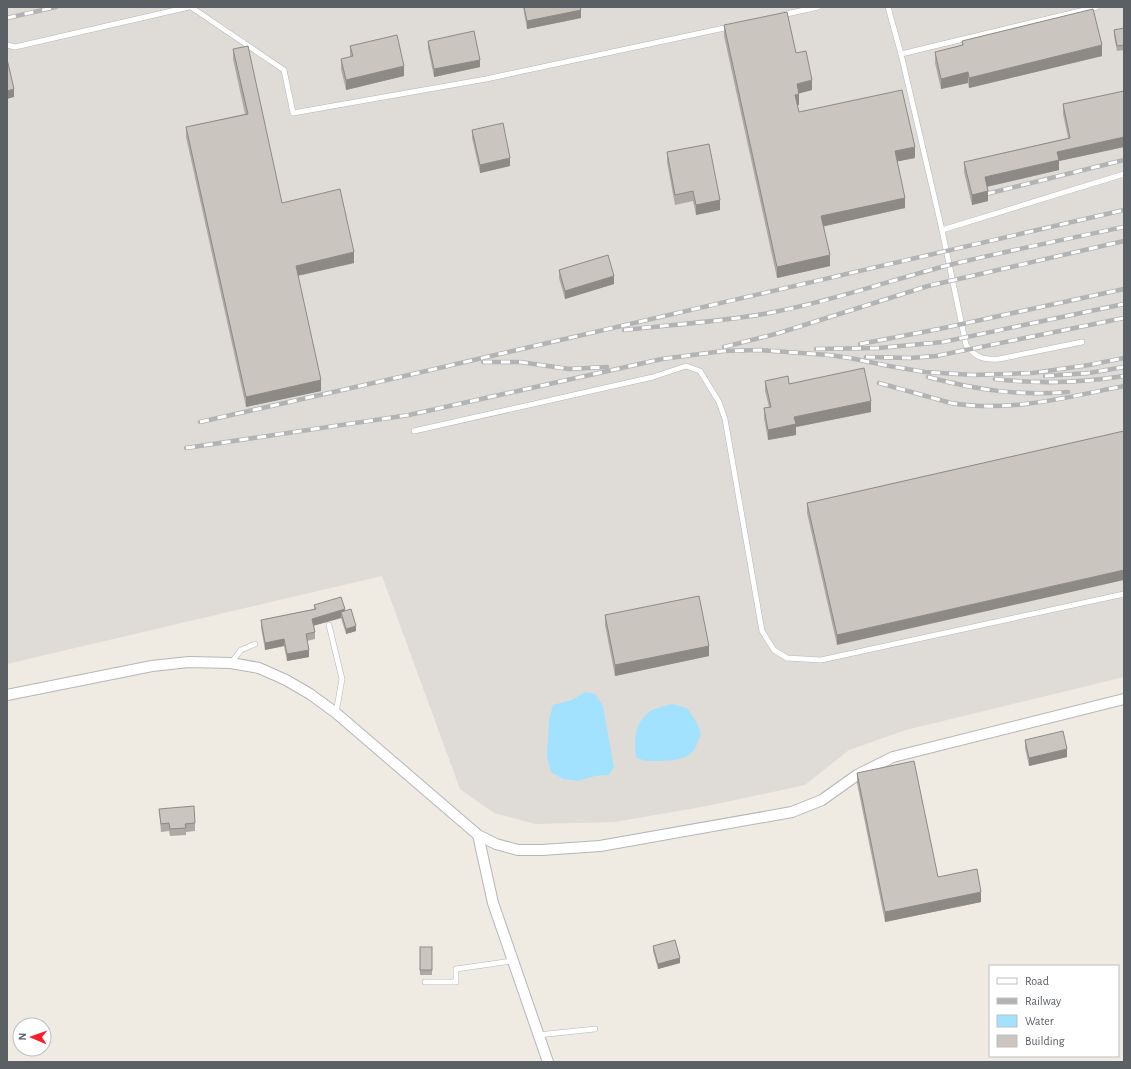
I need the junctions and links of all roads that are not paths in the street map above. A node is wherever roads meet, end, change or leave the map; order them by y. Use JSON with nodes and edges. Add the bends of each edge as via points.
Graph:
{"nodes":[{"id":1,"x":190,"y":7,"type":"edge"},
{"id":2,"x":818,"y":7,"type":"edge"},
{"id":3,"x":888,"y":7,"type":"edge"},
{"id":4,"x":1097,"y":7,"type":"edge"},
{"id":5,"x":774,"y":17,"type":"edge"},
{"id":6,"x":737,"y":25,"type":"edge"},
{"id":7,"x":7,"y":45,"type":"edge"},
{"id":8,"x":901,"y":54,"type":"junction"},
{"id":9,"x":1124,"y":174,"type":"edge"},
{"id":10,"x":942,"y":230,"type":"junction"},
{"id":11,"x":1082,"y":342,"type":"dead end"},
{"id":12,"x":414,"y":431,"type":"dead end"},
{"id":13,"x":1124,"y":594,"type":"edge"},
{"id":14,"x":329,"y":625,"type":"dead end"},
{"id":15,"x":255,"y":644,"type":"dead end"},
{"id":16,"x":231,"y":663,"type":"junction"},
{"id":17,"x":7,"y":695,"type":"edge"},
{"id":18,"x":1124,"y":699,"type":"edge"},
{"id":19,"x":336,"y":713,"type":"junction"},
{"id":20,"x":478,"y":835,"type":"junction"},
{"id":21,"x":512,"y":961,"type":"junction"},
{"id":22,"x":425,"y":982,"type":"dead end"},
{"id":23,"x":595,"y":1029,"type":"dead end"},
{"id":24,"x":538,"y":1035,"type":"junction"},
{"id":25,"x":548,"y":1062,"type":"edge"}],
"edges":[{"from":1,"to":6,"type":"lane","via":[[284,70],[294,113],[486,79]]},
{"from":1,"to":7,"type":"lane","via":[[15,47]]},
{"from":2,"to":5,"type":"lane"},
{"from":3,"to":8,"type":"lane"},
{"from":4,"to":8,"type":"lane"},
{"from":8,"to":10,"type":"lane"},
{"from":9,"to":10,"type":"lane"},
{"from":10,"to":11,"type":"lane","via":[[966,345],[975,355],[999,359]]},
{"from":12,"to":13,"type":"lane","via":[[653,377],[686,366],[700,371],[719,402],[725,419],[762,631],[774,650],[787,658],[821,660]]},
{"from":14,"to":19,"type":"lane","via":[[342,679]]},
{"from":15,"to":16,"type":"lane","via":[[241,650]]},
{"from":16,"to":17,"type":"street","via":[[189,662],[152,666]]},
{"from":16,"to":19,"type":"street","via":[[258,668],[286,680]]},
{"from":18,"to":20,"type":"street","via":[[893,757],[857,775],[822,800],[792,812],[578,848],[518,850],[496,844]]},
{"from":19,"to":20,"type":"street"},
{"from":20,"to":21,"type":"street","via":[[493,903]]},
{"from":21,"to":22,"type":"lane","via":[[456,968],[456,982]]},
{"from":21,"to":24,"type":"street"},
{"from":23,"to":24,"type":"lane"},
{"from":24,"to":25,"type":"street"}]}
